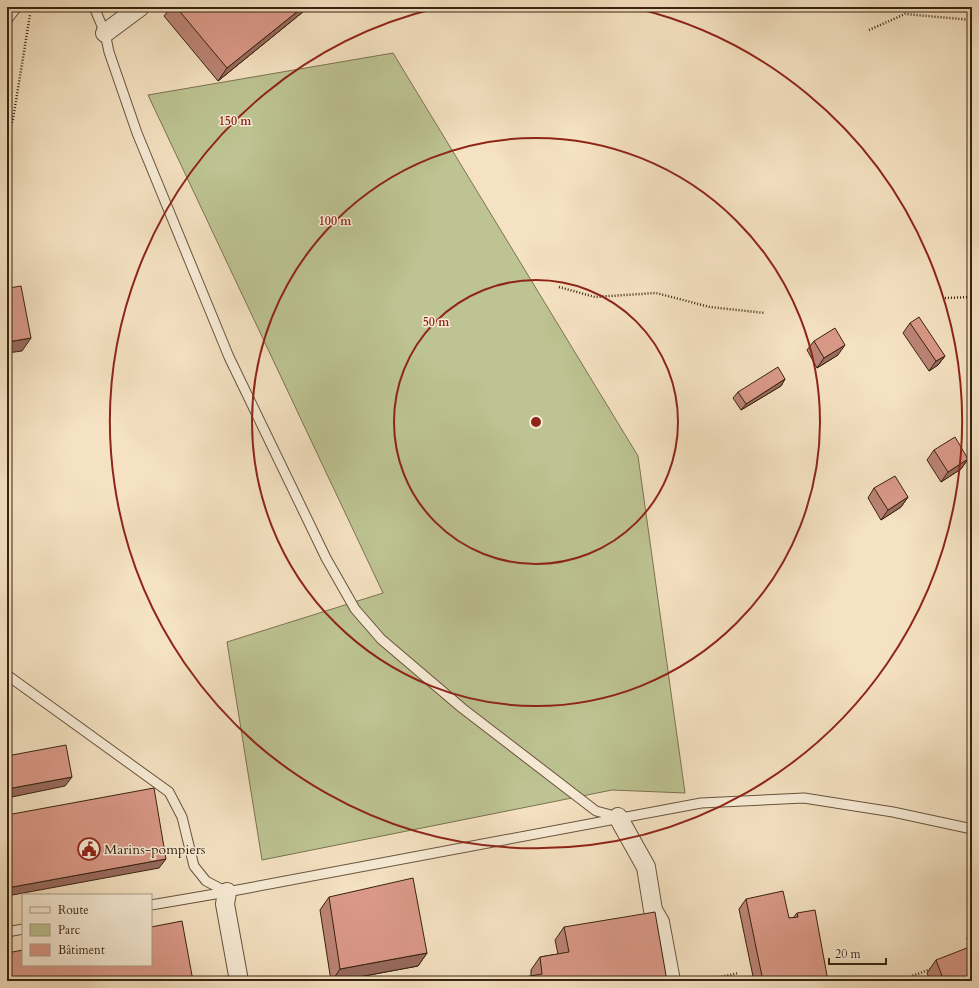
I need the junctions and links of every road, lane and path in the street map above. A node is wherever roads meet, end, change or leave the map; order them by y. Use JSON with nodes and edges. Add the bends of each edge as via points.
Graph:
{"nodes":[{"id":1,"x":17,"y":7,"type":"edge"},
{"id":2,"x":94,"y":7,"type":"edge"},
{"id":3,"x":140,"y":7,"type":"edge"},
{"id":4,"x":30,"y":11,"type":"dead end"},
{"id":5,"x":7,"y":20,"type":"edge"},
{"id":6,"x":972,"y":20,"type":"edge"},
{"id":7,"x":869,"y":30,"type":"dead end"},
{"id":8,"x":105,"y":33,"type":"junction"},
{"id":9,"x":7,"y":140,"type":"edge"},
{"id":10,"x":559,"y":286,"type":"dead end"},
{"id":11,"x":945,"y":298,"type":"dead end"},
{"id":12,"x":972,"y":298,"type":"edge"},
{"id":13,"x":765,"y":313,"type":"dead end"},
{"id":14,"x":7,"y":675,"type":"edge"},
{"id":15,"x":618,"y":817,"type":"junction"},
{"id":16,"x":972,"y":830,"type":"edge"},
{"id":17,"x":227,"y":892,"type":"junction"},
{"id":18,"x":152,"y":905,"type":"edge"},
{"id":19,"x":22,"y":929,"type":"edge"},
{"id":20,"x":7,"y":932,"type":"edge"},
{"id":21,"x":972,"y":935,"type":"edge"},
{"id":22,"x":972,"y":950,"type":"edge"},
{"id":23,"x":932,"y":968,"type":"dead end"},
{"id":24,"x":739,"y":973,"type":"dead end"},
{"id":25,"x":239,"y":981,"type":"edge"},
{"id":26,"x":671,"y":981,"type":"edge"},
{"id":27,"x":701,"y":981,"type":"edge"},
{"id":28,"x":914,"y":981,"type":"edge"}],
"edges":[{"from":1,"to":5,"type":"lane"},
{"from":2,"to":8,"type":"lane"},
{"from":3,"to":8,"type":"street"},
{"from":4,"to":9,"type":"path"},
{"from":6,"to":7,"type":"path","via":[[905,14]]},
{"from":8,"to":15,"type":"lane","via":[[137,134],[229,357],[326,558],[355,609],[381,639],[462,708],[596,811]]},
{"from":10,"to":13,"type":"path","via":[[595,296],[656,293],[710,307]]},
{"from":11,"to":12,"type":"path"},
{"from":14,"to":17,"type":"lane","via":[[169,792],[182,817],[194,866],[206,881]]},
{"from":15,"to":16,"type":"lane","via":[[701,802],[804,798],[893,812]]},
{"from":15,"to":17,"type":"lane"},
{"from":15,"to":26,"type":"street","via":[[646,867],[653,910],[660,922]]},
{"from":17,"to":18,"type":"lane"},
{"from":17,"to":25,"type":"street","via":[[225,904]]},
{"from":19,"to":20,"type":"lane"},
{"from":21,"to":22,"type":"path","via":[[967,938]]},
{"from":23,"to":28,"type":"path","via":[[912,976]]},
{"from":24,"to":27,"type":"path"}]}
